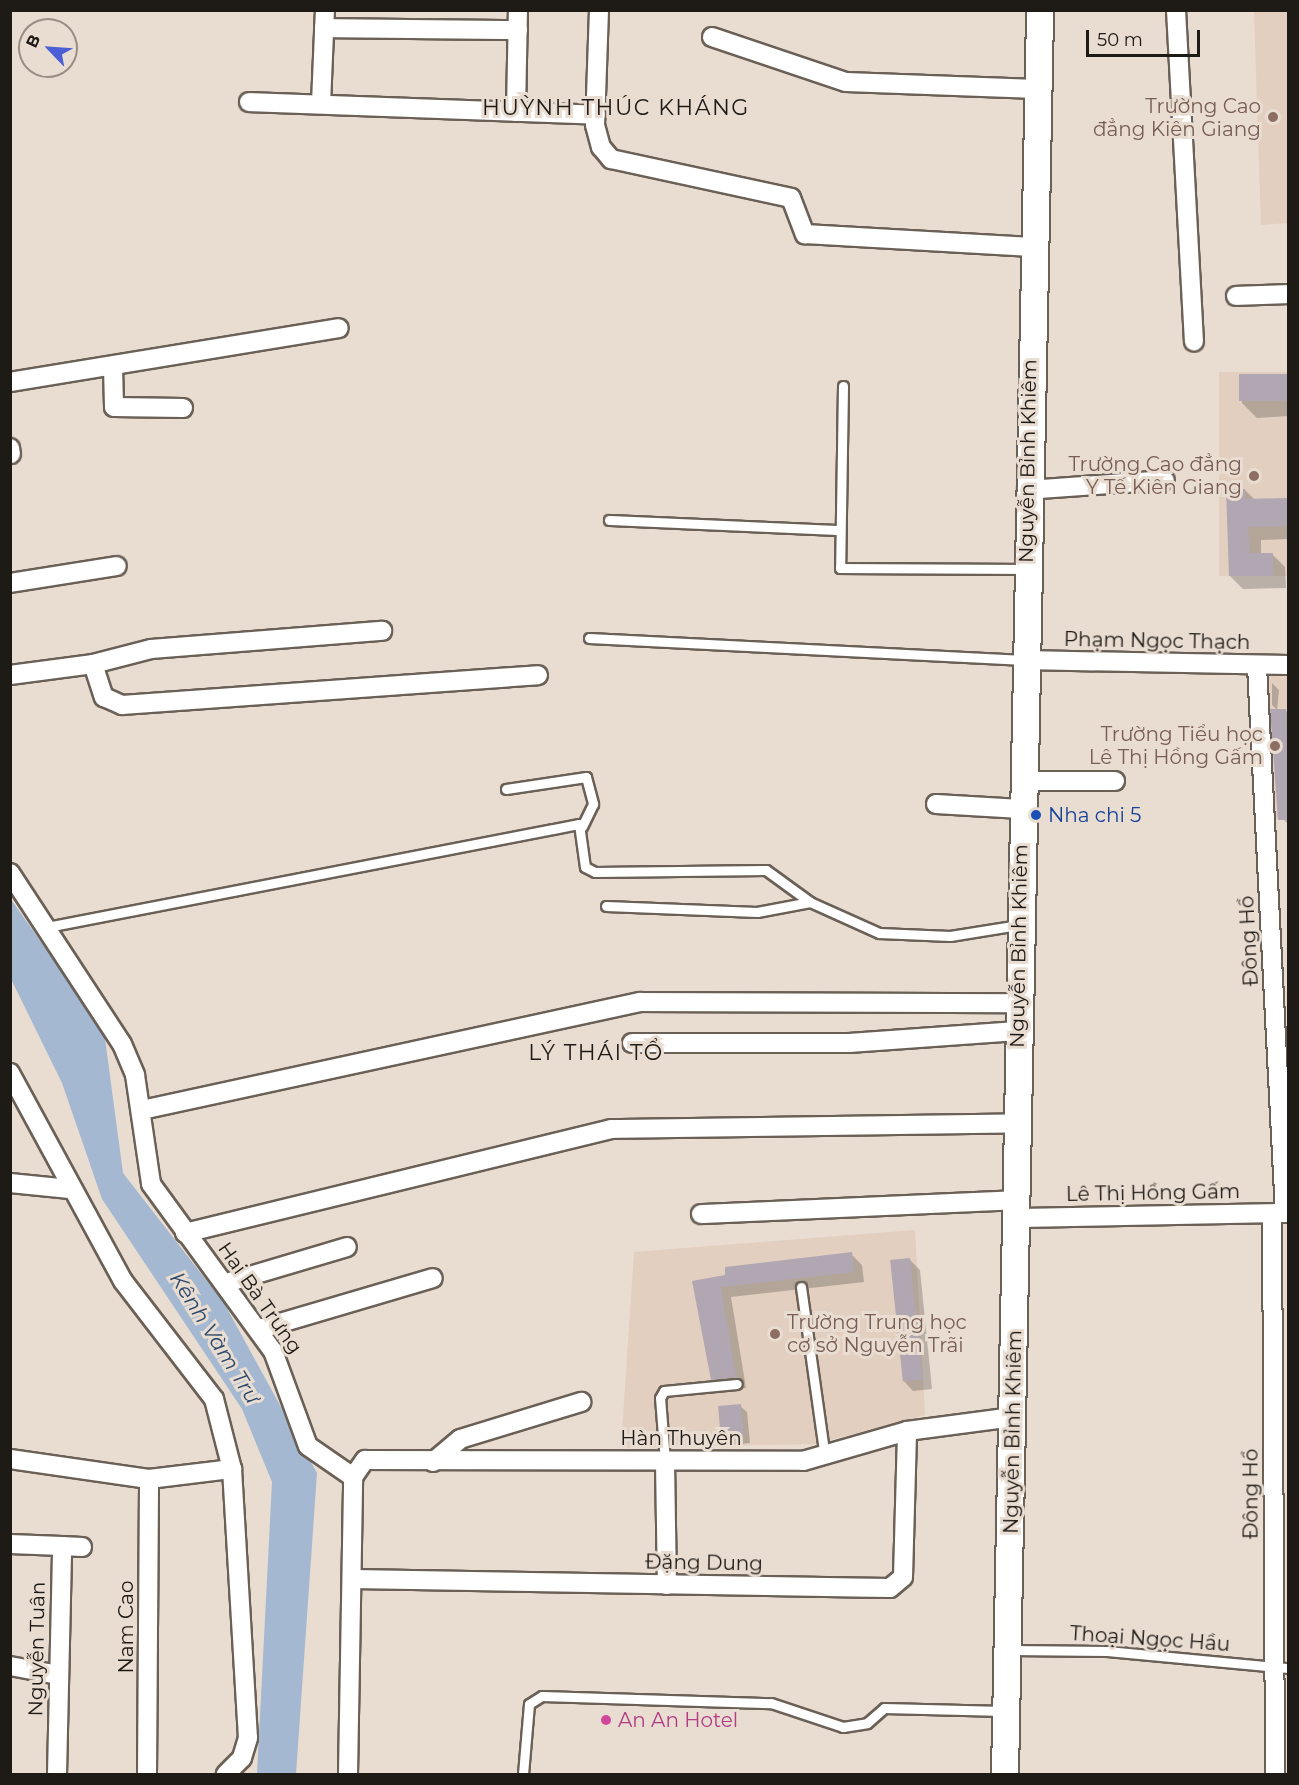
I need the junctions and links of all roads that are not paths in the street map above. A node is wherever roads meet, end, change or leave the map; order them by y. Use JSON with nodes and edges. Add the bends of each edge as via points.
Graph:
{"nodes":[{"id":1,"x":518,"y":10,"type":"edge"},
{"id":2,"x":599,"y":10,"type":"edge"},
{"id":3,"x":1040,"y":10,"type":"edge"},
{"id":4,"x":1176,"y":10,"type":"edge"},
{"id":5,"x":325,"y":19,"type":"edge"},
{"id":6,"x":518,"y":30,"type":"junction"},
{"id":7,"x":712,"y":37,"type":"dead end"},
{"id":8,"x":1037,"y":89,"type":"junction"},
{"id":9,"x":249,"y":102,"type":"dead end"},
{"id":10,"x":321,"y":104,"type":"junction"},
{"id":11,"x":516,"y":112,"type":"junction"},
{"id":12,"x":596,"y":115,"type":"junction"},
{"id":13,"x":1032,"y":247,"type":"junction"},
{"id":14,"x":1288,"y":294,"type":"edge"},
{"id":15,"x":1236,"y":296,"type":"dead end"},
{"id":16,"x":339,"y":328,"type":"dead end"},
{"id":17,"x":1194,"y":342,"type":"dead end"},
{"id":18,"x":113,"y":366,"type":"junction"},
{"id":19,"x":10,"y":382,"type":"edge"},
{"id":20,"x":843,"y":386,"type":"dead end"},
{"id":21,"x":183,"y":408,"type":"dead end"},
{"id":22,"x":10,"y":448,"type":"edge"},
{"id":23,"x":11,"y":454,"type":"edge"},
{"id":24,"x":1165,"y":480,"type":"dead end"},
{"id":25,"x":1027,"y":490,"type":"junction"},
{"id":26,"x":609,"y":520,"type":"dead end"},
{"id":27,"x":838,"y":530,"type":"junction"},
{"id":28,"x":117,"y":566,"type":"dead end"},
{"id":29,"x":1026,"y":569,"type":"junction"},
{"id":30,"x":10,"y":583,"type":"edge"},
{"id":31,"x":382,"y":631,"type":"dead end"},
{"id":32,"x":589,"y":638,"type":"dead end"},
{"id":33,"x":1024,"y":660,"type":"junction"},
{"id":34,"x":93,"y":664,"type":"junction"},
{"id":35,"x":1288,"y":665,"type":"edge"},
{"id":36,"x":1257,"y":666,"type":"junction"},
{"id":37,"x":10,"y":675,"type":"edge"},
{"id":38,"x":538,"y":675,"type":"dead end"},
{"id":39,"x":1022,"y":781,"type":"junction"},
{"id":40,"x":1115,"y":781,"type":"dead end"},
{"id":41,"x":506,"y":789,"type":"dead end"},
{"id":42,"x":936,"y":804,"type":"dead end"},
{"id":43,"x":1021,"y":809,"type":"junction"},
{"id":44,"x":582,"y":827,"type":"junction"},
{"id":45,"x":10,"y":873,"type":"edge"},
{"id":46,"x":810,"y":902,"type":"junction"},
{"id":47,"x":606,"y":906,"type":"dead end"},
{"id":48,"x":1019,"y":925,"type":"junction"},
{"id":49,"x":46,"y":927,"type":"junction"},
{"id":50,"x":1018,"y":1003,"type":"junction"},
{"id":51,"x":1018,"y":1031,"type":"junction"},
{"id":52,"x":632,"y":1043,"type":"dead end"},
{"id":53,"x":10,"y":1073,"type":"edge"},
{"id":54,"x":142,"y":1110,"type":"junction"},
{"id":55,"x":1018,"y":1124,"type":"junction"},
{"id":56,"x":10,"y":1183,"type":"edge"},
{"id":57,"x":70,"y":1189,"type":"junction"},
{"id":58,"x":1017,"y":1209,"type":"junction"},
{"id":59,"x":1282,"y":1213,"type":"edge"},
{"id":60,"x":701,"y":1214,"type":"dead end"},
{"id":61,"x":185,"y":1233,"type":"junction"},
{"id":62,"x":347,"y":1247,"type":"dead end"},
{"id":63,"x":433,"y":1278,"type":"dead end"},
{"id":64,"x":226,"y":1283,"type":"junction"},
{"id":65,"x":801,"y":1287,"type":"dead end"},
{"id":66,"x":260,"y":1329,"type":"junction"},
{"id":67,"x":737,"y":1384,"type":"dead end"},
{"id":68,"x":581,"y":1402,"type":"dead end"},
{"id":69,"x":1013,"y":1418,"type":"junction"},
{"id":70,"x":907,"y":1431,"type":"junction"},
{"id":71,"x":825,"y":1457,"type":"junction"},
{"id":72,"x":10,"y":1459,"type":"edge"},
{"id":73,"x":665,"y":1461,"type":"junction"},
{"id":74,"x":433,"y":1462,"type":"junction"},
{"id":75,"x":232,"y":1469,"type":"junction"},
{"id":76,"x":353,"y":1477,"type":"junction"},
{"id":77,"x":149,"y":1479,"type":"junction"},
{"id":78,"x":10,"y":1544,"type":"edge"},
{"id":79,"x":62,"y":1546,"type":"junction"},
{"id":80,"x":82,"y":1546,"type":"dead end"},
{"id":81,"x":353,"y":1579,"type":"junction"},
{"id":82,"x":667,"y":1585,"type":"junction"},
{"id":83,"x":1008,"y":1650,"type":"junction"},
{"id":84,"x":10,"y":1666,"type":"edge"},
{"id":85,"x":1282,"y":1667,"type":"edge"},
{"id":86,"x":59,"y":1675,"type":"junction"},
{"id":87,"x":1007,"y":1711,"type":"junction"},
{"id":88,"x":57,"y":1774,"type":"edge"},
{"id":89,"x":147,"y":1774,"type":"edge"},
{"id":90,"x":226,"y":1774,"type":"edge"},
{"id":91,"x":348,"y":1774,"type":"edge"},
{"id":92,"x":523,"y":1774,"type":"edge"},
{"id":93,"x":1005,"y":1774,"type":"edge"},
{"id":94,"x":1275,"y":1774,"type":"edge"}],
"edges":[{"from":1,"to":6,"type":"street"},
{"from":2,"to":12,"type":"street"},
{"from":3,"to":8,"type":"main road","name":"Nguyễn Bỉnh Khiêm"},
{"from":4,"to":17,"type":"street"},
{"from":5,"to":6,"type":"street"},
{"from":5,"to":10,"type":"street"},
{"from":6,"to":11,"type":"street"},
{"from":7,"to":8,"type":"street","via":[[846,82]]},
{"from":8,"to":13,"type":"main road","name":"Nguyễn Bỉnh Khiêm"},
{"from":9,"to":10,"type":"street"},
{"from":10,"to":11,"type":"street"},
{"from":11,"to":12,"type":"street"},
{"from":12,"to":13,"type":"street","via":[[601,147],[611,159],[791,198],[805,234]]},
{"from":13,"to":25,"type":"main road","name":"Nguyễn Bỉnh Khiêm"},
{"from":14,"to":15,"type":"street"},
{"from":16,"to":18,"type":"street"},
{"from":18,"to":19,"type":"street"},
{"from":18,"to":21,"type":"street","via":[[114,407]]},
{"from":20,"to":27,"type":"lane"},
{"from":22,"to":23,"type":"street"},
{"from":24,"to":25,"type":"street"},
{"from":25,"to":29,"type":"main road","name":"Nguyễn Bỉnh Khiêm"},
{"from":26,"to":27,"type":"lane"},
{"from":27,"to":29,"type":"lane","via":[[837,563],[846,570]]},
{"from":28,"to":30,"type":"street"},
{"from":29,"to":33,"type":"main road","name":"Nguyễn Bỉnh Khiêm"},
{"from":31,"to":34,"type":"street","via":[[151,649]]},
{"from":32,"to":33,"type":"lane"},
{"from":33,"to":36,"type":"street","name":"Phạm Ngọc Thạch"},
{"from":33,"to":39,"type":"main road","name":"Nguyễn Bỉnh Khiêm"},
{"from":34,"to":37,"type":"street"},
{"from":34,"to":38,"type":"street","via":[[104,698],[122,705]]},
{"from":35,"to":36,"type":"street","name":"Phạm Ngọc Thạch"},
{"from":36,"to":59,"type":"street","name":"Đông Hồ"},
{"from":39,"to":40,"type":"street"},
{"from":39,"to":43,"type":"main road","name":"Nguyễn Bỉnh Khiêm"},
{"from":41,"to":44,"type":"lane","via":[[586,777],[592,804]]},
{"from":42,"to":43,"type":"street"},
{"from":43,"to":48,"type":"main road","name":"Nguyễn Bỉnh Khiêm"},
{"from":44,"to":46,"type":"lane","via":[[585,867],[595,872],[766,870]]},
{"from":44,"to":49,"type":"lane"},
{"from":45,"to":49,"type":"street","name":"Hai Bà Trưng"},
{"from":46,"to":47,"type":"lane","via":[[758,912]]},
{"from":46,"to":48,"type":"lane","via":[[879,933],[950,936]]},
{"from":48,"to":50,"type":"main road","name":"Nguyễn Bỉnh Khiêm"},
{"from":49,"to":54,"type":"street","name":"Hai Bà Trưng","via":[[122,1044]]},
{"from":50,"to":51,"type":"main road","name":"Nguyễn Bỉnh Khiêm"},
{"from":50,"to":54,"type":"street","via":[[640,1002]]},
{"from":51,"to":52,"type":"street","via":[[849,1043]]},
{"from":51,"to":55,"type":"main road","name":"Nguyễn Bỉnh Khiêm"},
{"from":53,"to":57,"type":"street"},
{"from":54,"to":61,"type":"street","name":"Hai Bà Trưng","via":[[151,1184]]},
{"from":55,"to":58,"type":"main road","name":"Nguyễn Bỉnh Khiêm"},
{"from":55,"to":61,"type":"street","via":[[629,1127]]},
{"from":56,"to":57,"type":"street"},
{"from":57,"to":75,"type":"street","via":[[123,1281],[214,1399]]},
{"from":58,"to":59,"type":"street","name":"Lê Thị Hồng Gấm"},
{"from":58,"to":60,"type":"street","name":"Lê Thị Hồng Gấm"},
{"from":58,"to":69,"type":"main road","name":"Nguyễn Bỉnh Khiêm"},
{"from":59,"to":85,"type":"street","name":"Đông Hồ"},
{"from":61,"to":64,"type":"street","name":"Hai Bà Trưng"},
{"from":62,"to":64,"type":"street"},
{"from":63,"to":66,"type":"street"},
{"from":64,"to":66,"type":"street","name":"Hai Bà Trưng"},
{"from":65,"to":71,"type":"lane"},
{"from":66,"to":76,"type":"street","name":"Hai Bà Trưng","via":[[286,1374],[308,1446]]},
{"from":67,"to":73,"type":"lane","via":[[664,1391],[660,1398]]},
{"from":68,"to":74,"type":"street","via":[[460,1439]]},
{"from":69,"to":70,"type":"street","name":"Hàn Thuyên"},
{"from":69,"to":83,"type":"main road","name":"Nguyễn Bỉnh Khiêm"},
{"from":70,"to":71,"type":"street","name":"Hàn Thuyên"},
{"from":70,"to":82,"type":"street","name":"Đặng Dung","via":[[900,1585]]},
{"from":71,"to":73,"type":"street","name":"Hàn Thuyên"},
{"from":72,"to":77,"type":"street"},
{"from":73,"to":74,"type":"street","name":"Hàn Thuyên"},
{"from":73,"to":82,"type":"street"},
{"from":74,"to":76,"type":"street","name":"Hàn Thuyên","via":[[365,1460]]},
{"from":75,"to":77,"type":"street"},
{"from":75,"to":90,"type":"street","via":[[248,1738],[242,1758]]},
{"from":76,"to":81,"type":"street"},
{"from":77,"to":89,"type":"street","name":"Nam Cao"},
{"from":78,"to":79,"type":"street"},
{"from":79,"to":80,"type":"street"},
{"from":79,"to":86,"type":"street","name":"Nguyễn Tuân"},
{"from":81,"to":82,"type":"street","name":"Đặng Dung"},
{"from":81,"to":91,"type":"street"},
{"from":83,"to":85,"type":"lane","name":"Thoại Ngọc Hầu","via":[[1107,1651]]},
{"from":83,"to":87,"type":"main road","name":"Nguyễn Bỉnh Khiêm"},
{"from":84,"to":86,"type":"street"},
{"from":85,"to":94,"type":"street","name":"Đông Hồ"},
{"from":86,"to":88,"type":"street","name":"Nguyễn Tuân"},
{"from":87,"to":92,"type":"lane","via":[[884,1708],[867,1723],[843,1727],[771,1703],[542,1696],[530,1704]]},
{"from":87,"to":93,"type":"main road","name":"Nguyễn Bỉnh Khiêm"}]}
